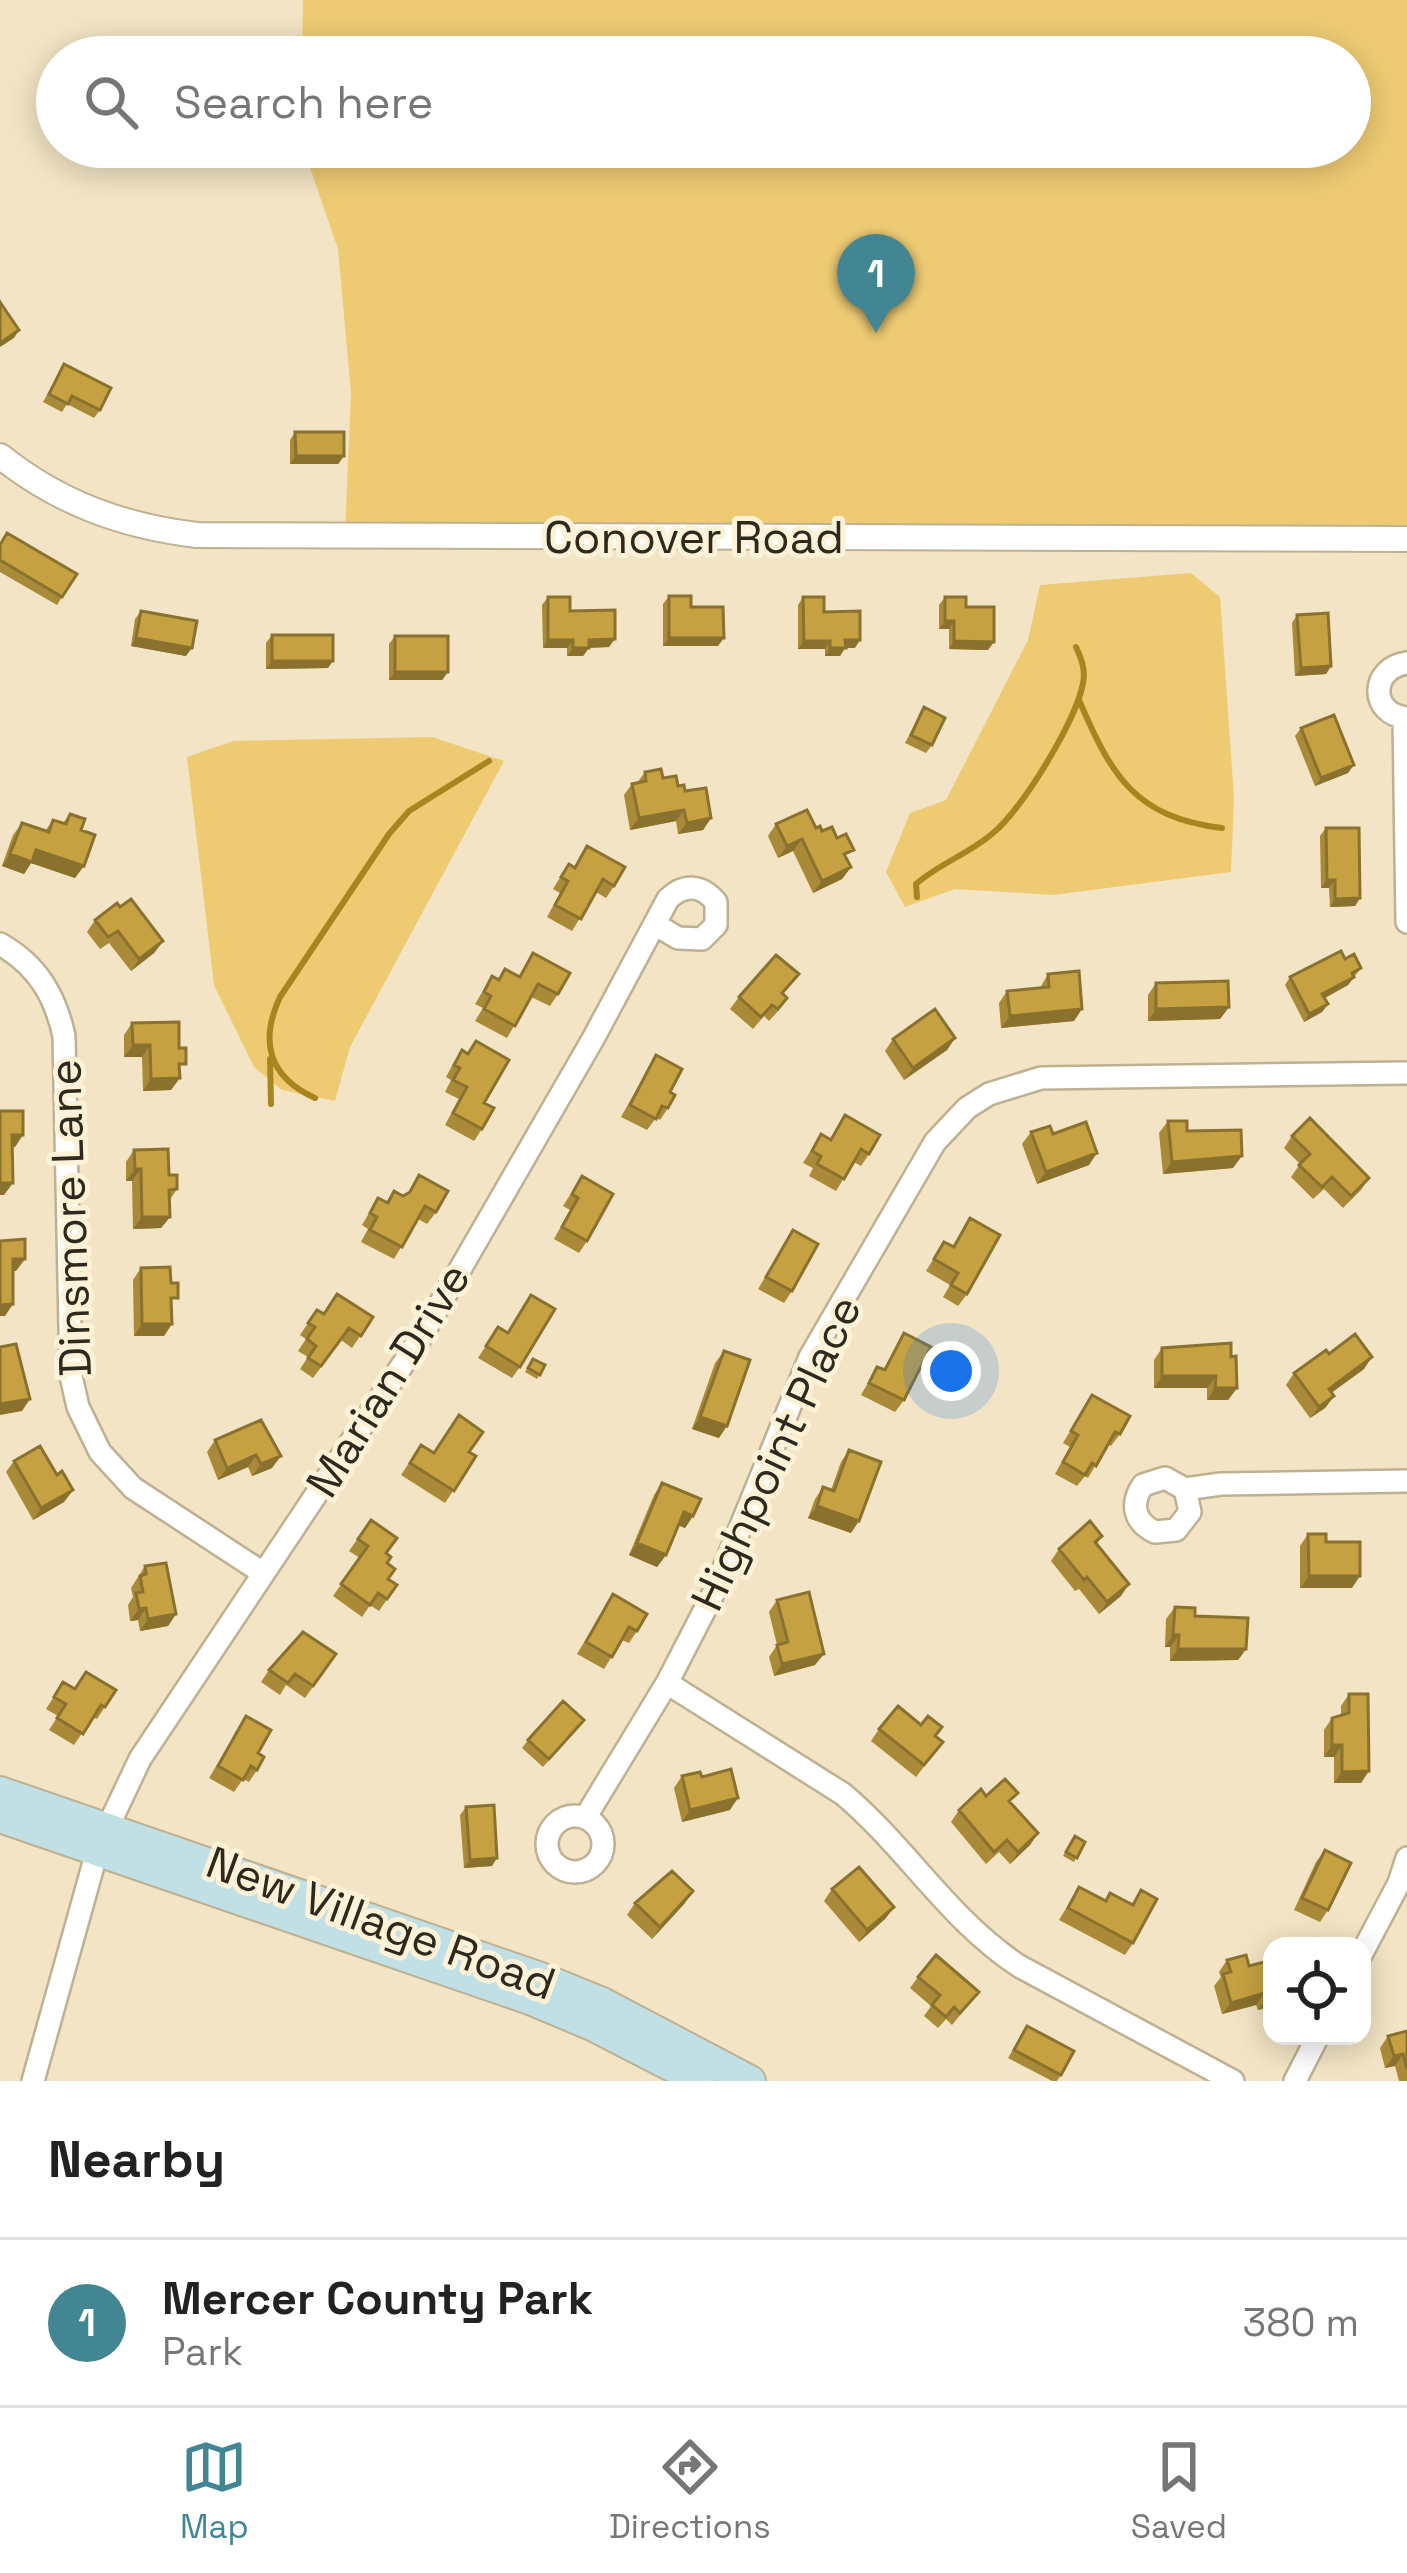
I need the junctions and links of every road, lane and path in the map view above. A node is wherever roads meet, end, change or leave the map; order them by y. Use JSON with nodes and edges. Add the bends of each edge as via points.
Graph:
{"nodes":[{"id":1,"x":0,"y":456,"type":"edge"},
{"id":2,"x":1407,"y":539,"type":"edge"},
{"id":3,"x":1407,"y":663,"type":"edge"},
{"id":4,"x":1405,"y":718,"type":"edge"},
{"id":5,"x":1407,"y":922,"type":"edge"},
{"id":6,"x":656,"y":926,"type":"dead end"},
{"id":7,"x":0,"y":944,"type":"edge"},
{"id":8,"x":1407,"y":1073,"type":"edge"},
{"id":9,"x":1407,"y":1481,"type":"edge"},
{"id":10,"x":1185,"y":1489,"type":"dead end"},
{"id":11,"x":263,"y":1573,"type":"junction"},
{"id":12,"x":667,"y":1683,"type":"junction"},
{"id":13,"x":0,"y":1792,"type":"edge"},
{"id":14,"x":0,"y":1817,"type":"edge"},
{"id":15,"x":586,"y":1818,"type":"dead end"},
{"id":16,"x":102,"y":1837,"type":"junction"},
{"id":17,"x":1407,"y":1858,"type":"edge"},
{"id":18,"x":1370,"y":1937,"type":"edge"},
{"id":19,"x":1313,"y":2045,"type":"edge"},
{"id":20,"x":33,"y":2081,"type":"edge"},
{"id":21,"x":701,"y":2081,"type":"edge"},
{"id":22,"x":750,"y":2081,"type":"edge"},
{"id":23,"x":1233,"y":2081,"type":"edge"},
{"id":24,"x":1295,"y":2081,"type":"edge"}],
"edges":[{"from":1,"to":2,"type":"street","name":"Conover Road","via":[[86,509],[197,535]]},
{"from":3,"to":4,"type":"street","via":[[1391,666],[1378,689],[1383,706]]},
{"from":4,"to":5,"type":"street"},
{"from":6,"to":11,"type":"street","name":"Marian Drive","via":[[421,1337]]},
{"from":7,"to":11,"type":"street","name":"Dinsmore Lane","via":[[39,975],[64,1036],[71,1376],[87,1430],[134,1488]]},
{"from":8,"to":12,"type":"street","name":"Highpoint Place","via":[[1041,1078],[967,1108],[935,1142],[810,1358],[714,1592]]},
{"from":9,"to":10,"type":"street"},
{"from":11,"to":16,"type":"street","name":"Marian Drive","via":[[155,1734]]},
{"from":12,"to":15,"type":"street","name":"Highpoint Place"},
{"from":12,"to":23,"type":"street","via":[[855,1804],[988,1946]]},
{"from":13,"to":16,"type":"main road","name":"New Village Road"},
{"from":14,"to":16,"type":"main road","name":"New Village Road"},
{"from":16,"to":20,"type":"street","name":"Marian Drive"},
{"from":16,"to":21,"type":"main road","name":"New Village Road","via":[[530,1999]]},
{"from":16,"to":22,"type":"main road","name":"New Village Road","via":[[538,1977]]},
{"from":17,"to":18,"type":"street"},
{"from":19,"to":24,"type":"street"}]}
